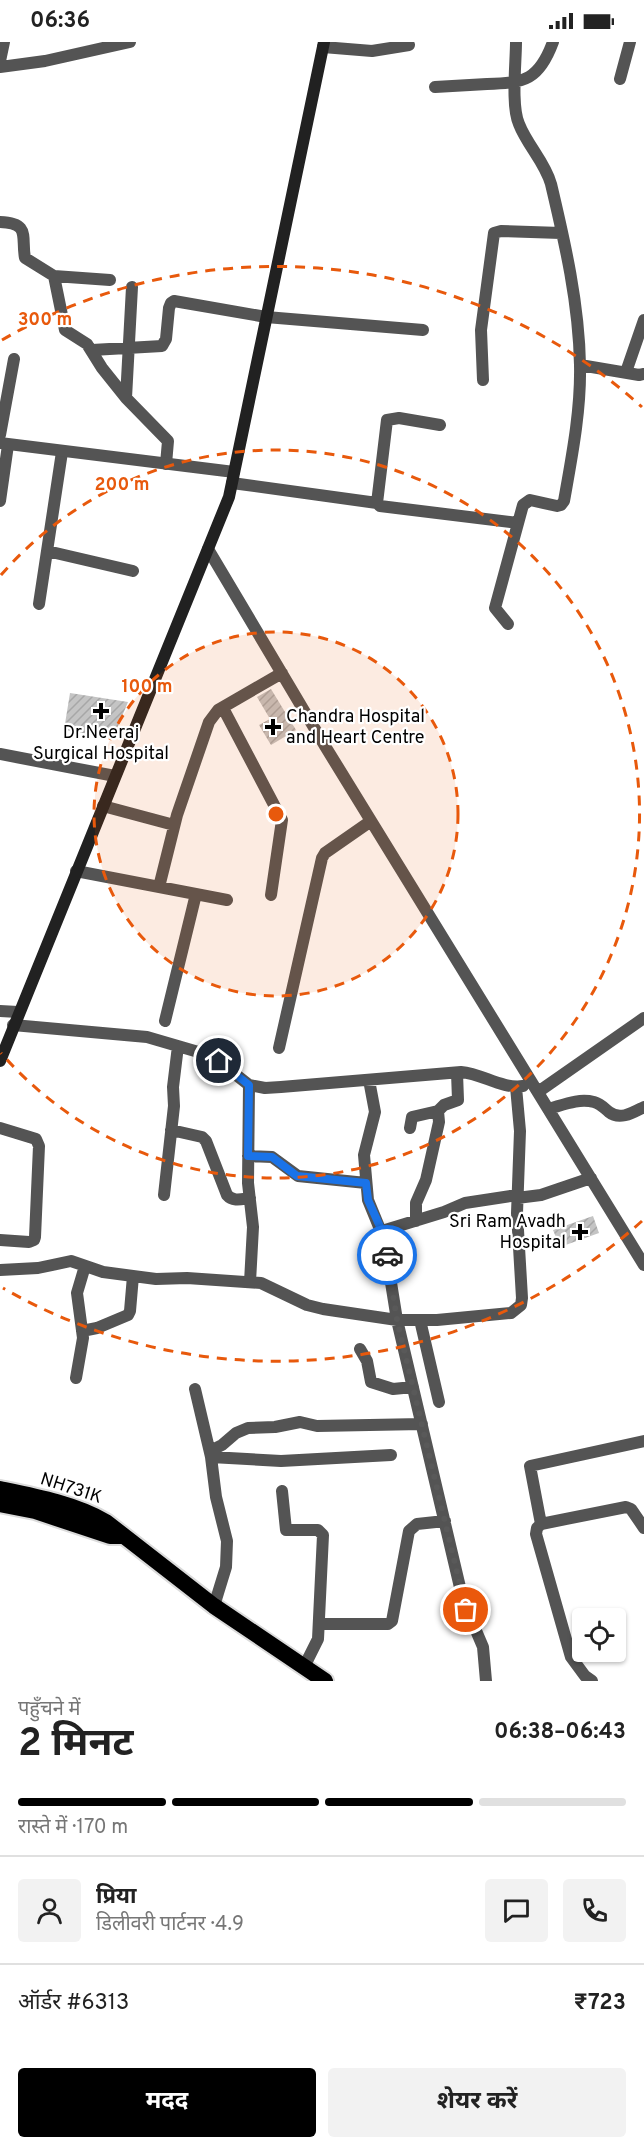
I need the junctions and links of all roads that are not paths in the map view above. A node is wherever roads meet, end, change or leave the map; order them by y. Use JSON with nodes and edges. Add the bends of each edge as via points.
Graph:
{"nodes":[{"id":1,"x":4,"y":42,"type":"edge"},
{"id":2,"x":130,"y":42,"type":"edge"},
{"id":3,"x":516,"y":42,"type":"edge"},
{"id":4,"x":553,"y":42,"type":"edge"},
{"id":5,"x":630,"y":42,"type":"edge"},
{"id":6,"x":104,"y":45,"type":"edge"},
{"id":7,"x":323,"y":45,"type":"edge"},
{"id":8,"x":409,"y":45,"type":"dead end"},
{"id":9,"x":0,"y":61,"type":"edge"},
{"id":10,"x":0,"y":67,"type":"edge"},
{"id":11,"x":620,"y":79,"type":"dead end"},
{"id":12,"x":516,"y":83,"type":"junction"},
{"id":13,"x":435,"y":87,"type":"dead end"},
{"id":14,"x":0,"y":222,"type":"edge"},
{"id":15,"x":561,"y":233,"type":"junction"},
{"id":16,"x":54,"y":276,"type":"junction"},
{"id":17,"x":110,"y":280,"type":"dead end"},
{"id":18,"x":132,"y":287,"type":"dead end"},
{"id":19,"x":266,"y":317,"type":"junction"},
{"id":20,"x":644,"y":320,"type":"edge"},
{"id":21,"x":423,"y":330,"type":"dead end"},
{"id":22,"x":130,"y":349,"type":"junction"},
{"id":23,"x":92,"y":350,"type":"junction"},
{"id":24,"x":14,"y":359,"type":"dead end"},
{"id":25,"x":580,"y":365,"type":"junction"},
{"id":26,"x":626,"y":372,"type":"junction"},
{"id":27,"x":644,"y":374,"type":"edge"},
{"id":28,"x":483,"y":380,"type":"dead end"},
{"id":29,"x":126,"y":398,"type":"junction"},
{"id":30,"x":440,"y":425,"type":"dead end"},
{"id":31,"x":3,"y":441,"type":"edge"},
{"id":32,"x":62,"y":452,"type":"junction"},
{"id":33,"x":166,"y":464,"type":"junction"},
{"id":34,"x":233,"y":478,"type":"junction"},
{"id":35,"x":0,"y":501,"type":"edge"},
{"id":36,"x":377,"y":503,"type":"junction"},
{"id":37,"x":518,"y":523,"type":"junction"},
{"id":38,"x":208,"y":549,"type":"junction"},
{"id":39,"x":47,"y":551,"type":"junction"},
{"id":40,"x":134,"y":571,"type":"dead end"},
{"id":41,"x":39,"y":604,"type":"dead end"},
{"id":42,"x":508,"y":624,"type":"dead end"},
{"id":43,"x":282,"y":673,"type":"junction"},
{"id":44,"x":223,"y":708,"type":"junction"},
{"id":45,"x":0,"y":754,"type":"edge"},
{"id":46,"x":115,"y":776,"type":"junction"},
{"id":47,"x":103,"y":806,"type":"junction"},
{"id":48,"x":371,"y":821,"type":"junction"},
{"id":49,"x":174,"y":825,"type":"junction"},
{"id":50,"x":76,"y":872,"type":"junction"},
{"id":51,"x":159,"y":887,"type":"junction"},
{"id":52,"x":196,"y":894,"type":"junction"},
{"id":53,"x":271,"y":895,"type":"dead end"},
{"id":54,"x":227,"y":900,"type":"dead end"},
{"id":55,"x":0,"y":1011,"type":"edge"},
{"id":56,"x":18,"y":1012,"type":"junction"},
{"id":57,"x":644,"y":1018,"type":"edge"},
{"id":58,"x":165,"y":1021,"type":"dead end"},
{"id":59,"x":14,"y":1025,"type":"junction"},
{"id":60,"x":178,"y":1046,"type":"junction"},
{"id":61,"x":279,"y":1048,"type":"dead end"},
{"id":62,"x":0,"y":1061,"type":"edge"},
{"id":63,"x":457,"y":1072,"type":"junction"},
{"id":64,"x":369,"y":1080,"type":"junction"},
{"id":65,"x":249,"y":1085,"type":"junction"},
{"id":66,"x":516,"y":1087,"type":"junction"},
{"id":67,"x":535,"y":1088,"type":"junction"},
{"id":68,"x":644,"y":1107,"type":"edge"},
{"id":69,"x":548,"y":1109,"type":"junction"},
{"id":70,"x":438,"y":1111,"type":"junction"},
{"id":71,"x":0,"y":1128,"type":"edge"},
{"id":72,"x":410,"y":1128,"type":"dead end"},
{"id":73,"x":171,"y":1130,"type":"junction"},
{"id":74,"x":248,"y":1156,"type":"junction"},
{"id":75,"x":591,"y":1178,"type":"junction"},
{"id":76,"x":366,"y":1183,"type":"junction"},
{"id":77,"x":164,"y":1195,"type":"dead end"},
{"id":78,"x":517,"y":1196,"type":"junction"},
{"id":79,"x":250,"y":1198,"type":"junction"},
{"id":80,"x":416,"y":1221,"type":"junction"},
{"id":81,"x":382,"y":1231,"type":"junction"},
{"id":82,"x":0,"y":1240,"type":"edge"},
{"id":83,"x":640,"y":1250,"type":"edge"},
{"id":84,"x":644,"y":1265,"type":"edge"},
{"id":85,"x":85,"y":1266,"type":"junction"},
{"id":86,"x":0,"y":1270,"type":"edge"},
{"id":87,"x":134,"y":1276,"type":"junction"},
{"id":88,"x":250,"y":1282,"type":"junction"},
{"id":89,"x":397,"y":1320,"type":"junction"},
{"id":90,"x":420,"y":1320,"type":"junction"},
{"id":91,"x":82,"y":1331,"type":"junction"},
{"id":92,"x":360,"y":1349,"type":"dead end"},
{"id":93,"x":76,"y":1378,"type":"dead end"},
{"id":94,"x":413,"y":1387,"type":"junction"},
{"id":95,"x":195,"y":1389,"type":"dead end"},
{"id":96,"x":439,"y":1402,"type":"dead end"},
{"id":97,"x":422,"y":1424,"type":"junction"},
{"id":98,"x":644,"y":1441,"type":"edge"},
{"id":99,"x":211,"y":1454,"type":"junction"},
{"id":100,"x":391,"y":1455,"type":"dead end"},
{"id":101,"x":0,"y":1489,"type":"edge"},
{"id":102,"x":282,"y":1491,"type":"dead end"},
{"id":103,"x":0,"y":1504,"type":"edge"},
{"id":104,"x":445,"y":1521,"type":"junction"},
{"id":105,"x":540,"y":1524,"type":"junction"},
{"id":106,"x":644,"y":1528,"type":"edge"},
{"id":107,"x":124,"y":1536,"type":"junction"},
{"id":108,"x":214,"y":1606,"type":"junction"},
{"id":109,"x":319,"y":1624,"type":"junction"},
{"id":110,"x":304,"y":1667,"type":"junction"},
{"id":111,"x":325,"y":1681,"type":"edge"},
{"id":112,"x":486,"y":1681,"type":"edge"},
{"id":113,"x":592,"y":1681,"type":"edge"}],
"edges":[{"from":1,"to":9,"type":"street"},
{"from":2,"to":6,"type":"street"},
{"from":3,"to":12,"type":"street"},
{"from":4,"to":12,"type":"street","via":[[538,70]]},
{"from":5,"to":11,"type":"street"},
{"from":6,"to":10,"type":"street","via":[[45,61]]},
{"from":7,"to":8,"type":"street","via":[[372,51]]},
{"from":7,"to":19,"type":"main road"},
{"from":12,"to":13,"type":"street"},
{"from":12,"to":15,"type":"street","via":[[518,121],[550,181]]},
{"from":14,"to":16,"type":"street","via":[[21,228],[25,234],[25,258]]},
{"from":15,"to":25,"type":"street","via":[[572,286]]},
{"from":15,"to":28,"type":"street","via":[[494,233],[481,330]]},
{"from":16,"to":17,"type":"street"},
{"from":16,"to":23,"type":"street","via":[[64,330]]},
{"from":18,"to":22,"type":"street"},
{"from":19,"to":21,"type":"street"},
{"from":19,"to":22,"type":"street","via":[[174,302],[169,308],[164,344]]},
{"from":19,"to":34,"type":"main road"},
{"from":20,"to":26,"type":"street"},
{"from":22,"to":23,"type":"street"},
{"from":22,"to":29,"type":"street"},
{"from":23,"to":29,"type":"street"},
{"from":24,"to":31,"type":"street"},
{"from":25,"to":26,"type":"street"},
{"from":25,"to":37,"type":"street","via":[[564,501],[557,506],[530,500],[523,505]]},
{"from":26,"to":27,"type":"street"},
{"from":29,"to":33,"type":"street","via":[[168,441]]},
{"from":30,"to":36,"type":"street","via":[[399,418],[387,420]]},
{"from":31,"to":32,"type":"street"},
{"from":31,"to":35,"type":"street"},
{"from":32,"to":33,"type":"street"},
{"from":32,"to":39,"type":"street"},
{"from":33,"to":34,"type":"street"},
{"from":34,"to":36,"type":"street"},
{"from":34,"to":38,"type":"main road"},
{"from":36,"to":37,"type":"street"},
{"from":37,"to":42,"type":"street","via":[[495,608]]},
{"from":38,"to":43,"type":"street"},
{"from":38,"to":46,"type":"main road"},
{"from":39,"to":40,"type":"street"},
{"from":39,"to":41,"type":"street"},
{"from":43,"to":44,"type":"street"},
{"from":43,"to":48,"type":"street"},
{"from":44,"to":49,"type":"street","via":[[209,722]]},
{"from":44,"to":53,"type":"street","via":[[280,812]]},
{"from":45,"to":46,"type":"street"},
{"from":46,"to":47,"type":"main road"},
{"from":47,"to":49,"type":"street"},
{"from":47,"to":50,"type":"main road"},
{"from":48,"to":61,"type":"street","via":[[322,858]]},
{"from":48,"to":67,"type":"street"},
{"from":49,"to":51,"type":"street"},
{"from":50,"to":51,"type":"street"},
{"from":50,"to":56,"type":"main road"},
{"from":51,"to":52,"type":"street"},
{"from":52,"to":54,"type":"street"},
{"from":52,"to":58,"type":"street"},
{"from":55,"to":56,"type":"street"},
{"from":56,"to":59,"type":"main road"},
{"from":57,"to":67,"type":"street"},
{"from":59,"to":60,"type":"street","via":[[136,1035]]},
{"from":59,"to":62,"type":"main road"},
{"from":60,"to":65,"type":"street","via":[[212,1056]]},
{"from":60,"to":73,"type":"street"},
{"from":63,"to":64,"type":"street"},
{"from":63,"to":66,"type":"street"},
{"from":63,"to":70,"type":"street","via":[[458,1100]]},
{"from":64,"to":65,"type":"street","via":[[281,1088]]},
{"from":64,"to":76,"type":"street","via":[[375,1112],[364,1155]]},
{"from":65,"to":74,"type":"street"},
{"from":66,"to":67,"type":"street"},
{"from":66,"to":78,"type":"street","via":[[520,1131]]},
{"from":67,"to":69,"type":"street"},
{"from":68,"to":69,"type":"street","via":[[621,1116],[612,1115],[592,1102],[571,1102]]},
{"from":69,"to":75,"type":"street"},
{"from":70,"to":72,"type":"street","via":[[412,1117]]},
{"from":70,"to":80,"type":"street","via":[[426,1180],[416,1203]]},
{"from":71,"to":82,"type":"street","via":[[36,1139],[39,1146],[34,1240]]},
{"from":73,"to":77,"type":"street"},
{"from":73,"to":79,"type":"street","via":[[202,1137],[230,1199]]},
{"from":74,"to":76,"type":"street","via":[[272,1157],[297,1176]]},
{"from":74,"to":79,"type":"street"},
{"from":75,"to":78,"type":"street","via":[[542,1195]]},
{"from":75,"to":83,"type":"street"},
{"from":76,"to":81,"type":"street","via":[[370,1207]]},
{"from":78,"to":80,"type":"street","via":[[465,1203]]},
{"from":78,"to":90,"type":"street","via":[[522,1298],[518,1310]]},
{"from":79,"to":88,"type":"street","via":[[254,1227]]},
{"from":80,"to":81,"type":"street"},
{"from":81,"to":89,"type":"street"},
{"from":83,"to":84,"type":"street"},
{"from":85,"to":86,"type":"street","via":[[71,1261]]},
{"from":85,"to":87,"type":"street"},
{"from":85,"to":91,"type":"street","via":[[77,1293]]},
{"from":87,"to":88,"type":"street"},
{"from":87,"to":91,"type":"street","via":[[128,1315]]},
{"from":88,"to":89,"type":"street","via":[[267,1285],[323,1309]]},
{"from":89,"to":90,"type":"street"},
{"from":89,"to":94,"type":"street"},
{"from":90,"to":96,"type":"street"},
{"from":91,"to":93,"type":"street"},
{"from":92,"to":94,"type":"street","via":[[367,1360],[371,1382],[393,1389]]},
{"from":94,"to":97,"type":"street"},
{"from":95,"to":99,"type":"street"},
{"from":97,"to":99,"type":"street","via":[[317,1426],[300,1422],[248,1428]]},
{"from":97,"to":104,"type":"street"},
{"from":98,"to":105,"type":"street","via":[[530,1466]]},
{"from":99,"to":100,"type":"street","via":[[281,1461]]},
{"from":99,"to":108,"type":"street","via":[[227,1558]]},
{"from":101,"to":107,"type":"highway","name":"NH731K","via":[[96,1516]]},
{"from":102,"to":109,"type":"street","via":[[286,1530],[318,1530],[323,1535]]},
{"from":103,"to":107,"type":"highway","number":"NH731K","via":[[36,1511],[110,1536]]},
{"from":104,"to":109,"type":"street","via":[[417,1524],[409,1531],[392,1621]]},
{"from":104,"to":112,"type":"street","via":[[463,1600],[483,1647]]},
{"from":105,"to":106,"type":"street","via":[[626,1507]]},
{"from":105,"to":113,"type":"street","via":[[536,1534],[571,1657]]},
{"from":107,"to":108,"type":"highway","number":"NH731K"},
{"from":108,"to":110,"type":"highway","number":"NH731K"},
{"from":109,"to":110,"type":"street","via":[[317,1643]]},
{"from":110,"to":111,"type":"highway","number":"NH731K"}]}
